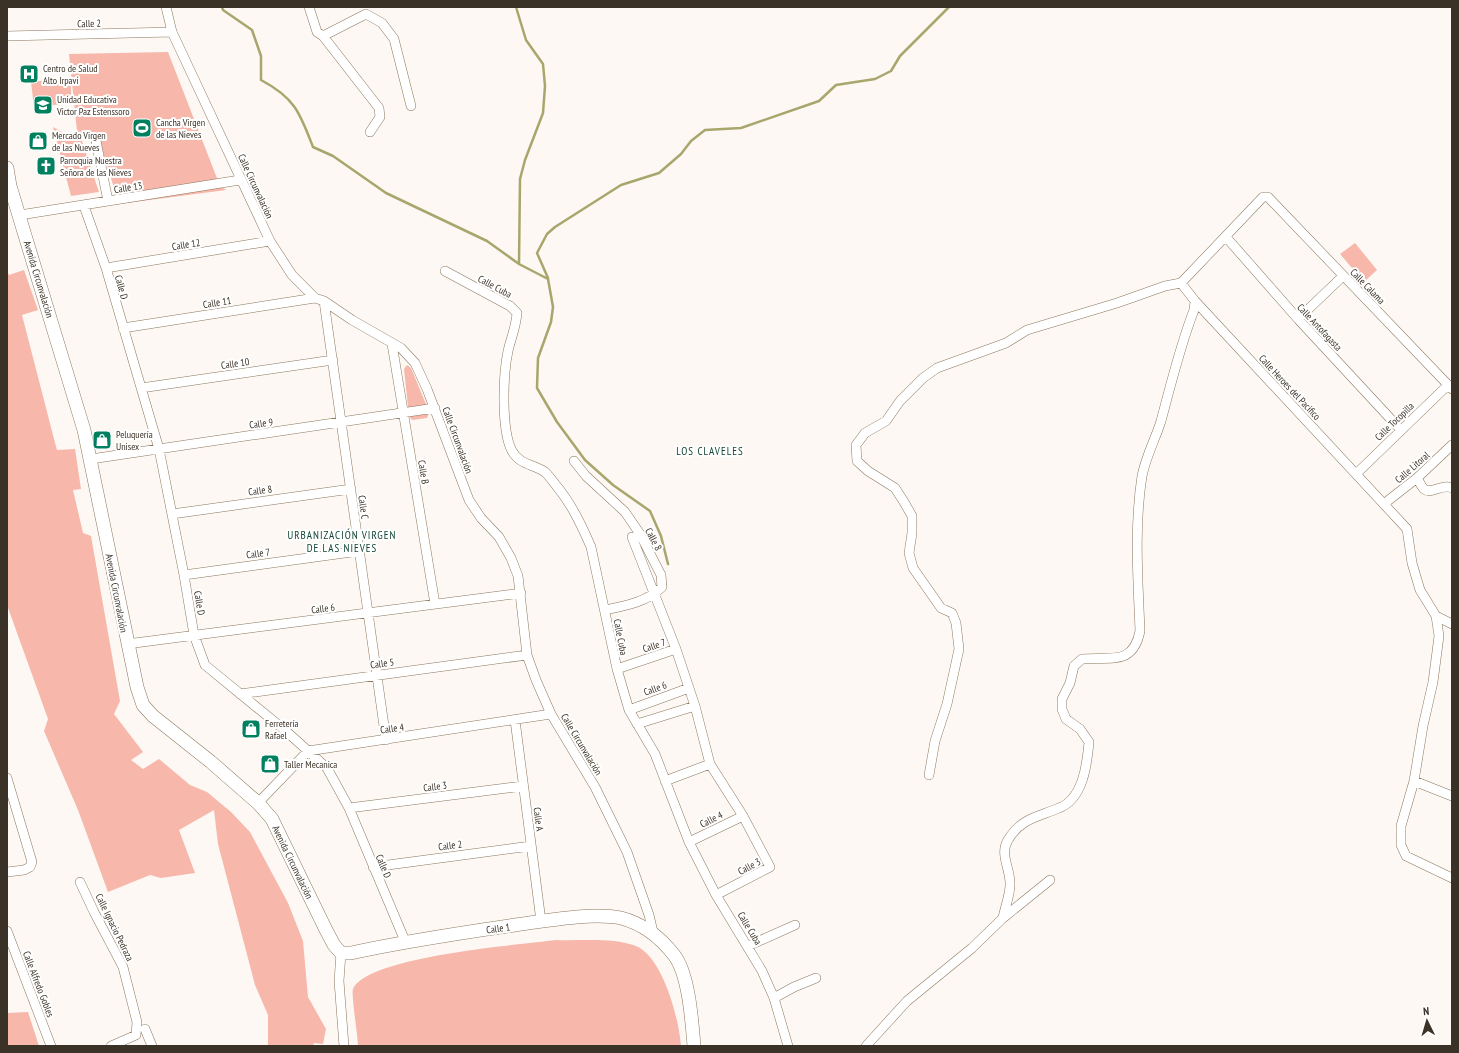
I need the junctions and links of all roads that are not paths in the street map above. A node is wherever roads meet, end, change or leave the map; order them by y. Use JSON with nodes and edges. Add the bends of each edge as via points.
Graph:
{"nodes":[{"id":1,"x":166,"y":7,"type":"edge"},
{"id":2,"x":309,"y":7,"type":"edge"},
{"id":3,"x":365,"y":11,"type":"edge"},
{"id":4,"x":172,"y":32,"type":"junction"},
{"id":5,"x":7,"y":36,"type":"edge"},
{"id":6,"x":323,"y":36,"type":"junction"},
{"id":7,"x":411,"y":106,"type":"dead end"},
{"id":8,"x":370,"y":132,"type":"dead end"},
{"id":9,"x":96,"y":141,"type":"dead end"},
{"id":10,"x":7,"y":168,"type":"edge"},
{"id":11,"x":240,"y":180,"type":"junction"},
{"id":12,"x":108,"y":201,"type":"junction"},
{"id":13,"x":84,"y":206,"type":"junction"},
{"id":14,"x":20,"y":215,"type":"junction"},
{"id":15,"x":1226,"y":238,"type":"junction"},
{"id":16,"x":270,"y":241,"type":"junction"},
{"id":17,"x":106,"y":268,"type":"junction"},
{"id":18,"x":445,"y":271,"type":"dead end"},
{"id":19,"x":1343,"y":276,"type":"junction"},
{"id":20,"x":1181,"y":283,"type":"junction"},
{"id":21,"x":315,"y":298,"type":"junction"},
{"id":22,"x":324,"y":301,"type":"junction"},
{"id":23,"x":1195,"y":301,"type":"junction"},
{"id":24,"x":1298,"y":319,"type":"junction"},
{"id":25,"x":122,"y":328,"type":"junction"},
{"id":26,"x":392,"y":344,"type":"junction"},
{"id":27,"x":332,"y":360,"type":"junction"},
{"id":28,"x":1450,"y":387,"type":"edge"},
{"id":29,"x":141,"y":388,"type":"junction"},
{"id":30,"x":435,"y":408,"type":"junction"},
{"id":31,"x":403,"y":413,"type":"junction"},
{"id":32,"x":341,"y":422,"type":"junction"},
{"id":33,"x":1400,"y":429,"type":"junction"},
{"id":34,"x":1452,"y":445,"type":"edge"},
{"id":35,"x":159,"y":449,"type":"junction"},
{"id":36,"x":91,"y":459,"type":"junction"},
{"id":37,"x":574,"y":461,"type":"dead end"},
{"id":38,"x":1356,"y":474,"type":"junction"},
{"id":39,"x":1419,"y":482,"type":"junction"},
{"id":40,"x":1452,"y":488,"type":"edge"},
{"id":41,"x":350,"y":489,"type":"junction"},
{"id":42,"x":1386,"y":505,"type":"junction"},
{"id":43,"x":172,"y":514,"type":"junction"},
{"id":44,"x":632,"y":536,"type":"dead end"},
{"id":45,"x":359,"y":551,"type":"junction"},
{"id":46,"x":184,"y":574,"type":"junction"},
{"id":47,"x":521,"y":593,"type":"junction"},
{"id":48,"x":655,"y":594,"type":"junction"},
{"id":49,"x":435,"y":604,"type":"junction"},
{"id":50,"x":605,"y":610,"type":"junction"},
{"id":51,"x":368,"y":613,"type":"junction"},
{"id":52,"x":1436,"y":616,"type":"junction"},
{"id":53,"x":1452,"y":624,"type":"edge"},
{"id":54,"x":194,"y":635,"type":"junction"},
{"id":55,"x":127,"y":644,"type":"junction"},
{"id":56,"x":676,"y":650,"type":"junction"},
{"id":57,"x":527,"y":655,"type":"junction"},
{"id":58,"x":617,"y":669,"type":"junction"},
{"id":59,"x":377,"y":674,"type":"junction"},
{"id":60,"x":688,"y":688,"type":"junction"},
{"id":61,"x":240,"y":694,"type":"junction"},
{"id":62,"x":695,"y":706,"type":"junction"},
{"id":63,"x":629,"y":710,"type":"junction"},
{"id":64,"x":551,"y":714,"type":"junction"},
{"id":65,"x":515,"y":720,"type":"junction"},
{"id":66,"x":637,"y":724,"type":"junction"},
{"id":67,"x":386,"y":740,"type":"junction"},
{"id":68,"x":308,"y":751,"type":"junction"},
{"id":69,"x":710,"y":764,"type":"junction"},
{"id":70,"x":929,"y":775,"type":"dead end"},
{"id":71,"x":7,"y":778,"type":"edge"},
{"id":72,"x":665,"y":780,"type":"junction"},
{"id":73,"x":1414,"y":781,"type":"junction"},
{"id":74,"x":523,"y":786,"type":"junction"},
{"id":75,"x":1452,"y":796,"type":"edge"},
{"id":76,"x":258,"y":803,"type":"junction"},
{"id":77,"x":348,"y":808,"type":"junction"},
{"id":78,"x":743,"y":816,"type":"junction"},
{"id":79,"x":689,"y":842,"type":"junction"},
{"id":80,"x":531,"y":846,"type":"junction"},
{"id":81,"x":373,"y":867,"type":"junction"},
{"id":82,"x":7,"y":872,"type":"edge"},
{"id":83,"x":1452,"y":878,"type":"edge"},
{"id":84,"x":1050,"y":880,"type":"dead end"},
{"id":85,"x":80,"y":882,"type":"dead end"},
{"id":86,"x":716,"y":895,"type":"junction"},
{"id":87,"x":1003,"y":918,"type":"junction"},
{"id":88,"x":541,"y":921,"type":"junction"},
{"id":89,"x":795,"y":925,"type":"dead end"},
{"id":90,"x":7,"y":931,"type":"edge"},
{"id":91,"x":653,"y":932,"type":"junction"},
{"id":92,"x":405,"y":941,"type":"junction"},
{"id":93,"x":748,"y":946,"type":"junction"},
{"id":94,"x":341,"y":953,"type":"junction"},
{"id":95,"x":816,"y":978,"type":"dead end"},
{"id":96,"x":774,"y":998,"type":"junction"},
{"id":97,"x":141,"y":1030,"type":"junction"},
{"id":98,"x":51,"y":1046,"type":"edge"},
{"id":99,"x":111,"y":1046,"type":"edge"},
{"id":100,"x":152,"y":1046,"type":"edge"},
{"id":101,"x":344,"y":1046,"type":"edge"},
{"id":102,"x":694,"y":1046,"type":"edge"},
{"id":103,"x":788,"y":1046,"type":"edge"},
{"id":104,"x":866,"y":1046,"type":"edge"}],
"edges":[{"from":1,"to":4,"type":"street","name":"Calle Circunvalación"},
{"from":2,"to":6,"type":"street","via":[[317,32]]},
{"from":3,"to":6,"type":"street"},
{"from":3,"to":7,"type":"street","via":[[382,23],[394,39]]},
{"from":4,"to":5,"type":"street","name":"Calle 2"},
{"from":4,"to":11,"type":"street","name":"Calle Circunvalación"},
{"from":6,"to":8,"type":"street","via":[[379,108],[380,117]]},
{"from":9,"to":12,"type":"street"},
{"from":10,"to":14,"type":"street","name":"Avenida Circunvalación"},
{"from":11,"to":12,"type":"street","name":"Calle 13"},
{"from":11,"to":16,"type":"street","name":"Calle Circunvalación"},
{"from":12,"to":13,"type":"street","name":"Calle 13"},
{"from":13,"to":14,"type":"street","name":"Calle 13"},
{"from":13,"to":17,"type":"street","name":"Calle D"},
{"from":14,"to":36,"type":"street","name":"Avenida Circunvalación"},
{"from":15,"to":19,"type":"street","name":"Calle Calama","via":[[1263,197],[1268,197]]},
{"from":15,"to":20,"type":"street"},
{"from":15,"to":24,"type":"street","name":"Calle Antofagasta"},
{"from":16,"to":17,"type":"street","name":"Calle 12"},
{"from":16,"to":21,"type":"street","name":"Calle Circunvalación","via":[[292,275]]},
{"from":17,"to":25,"type":"street","name":"Calle D"},
{"from":18,"to":50,"type":"street","name":"Calle Cuba","via":[[510,306],[517,313],[508,351],[505,382],[506,427],[512,450],[519,460],[544,472],[569,501],[591,547]]},
{"from":19,"to":24,"type":"street"},
{"from":19,"to":28,"type":"street","name":"Calle Calama"},
{"from":20,"to":23,"type":"street","name":"Calle Heroes del Pacifico"},
{"from":20,"to":70,"type":"street","via":[[1027,330],[1006,343],[937,368],[900,401],[886,421],[865,433],[856,445],[857,460],[868,471],[895,488],[912,516],[909,552],[913,568],[941,608],[952,613],[956,624],[958,649]]},
{"from":21,"to":22,"type":"street","name":"Calle Circunvalación"},
{"from":21,"to":25,"type":"street","name":"Calle 11"},
{"from":22,"to":26,"type":"street","name":"Calle Circunvalación"},
{"from":22,"to":27,"type":"street","name":"Calle C"},
{"from":23,"to":38,"type":"street","name":"Calle Heroes del Pacifico"},
{"from":23,"to":87,"type":"street","via":[[1142,477],[1138,544],[1138,642],[1133,651],[1120,657],[1109,660],[1082,658],[1074,666],[1062,699],[1062,709],[1066,719],[1080,729],[1089,742],[1080,788],[1075,796],[1060,808],[1038,814],[1020,825],[1007,841],[1004,858],[1010,884]]},
{"from":24,"to":33,"type":"street","name":"Calle Antofagasta"},
{"from":25,"to":29,"type":"street","name":"Calle D"},
{"from":26,"to":30,"type":"street","name":"Calle Circunvalación","via":[[401,348],[414,363]]},
{"from":26,"to":31,"type":"street","name":"Calle B"},
{"from":27,"to":29,"type":"street","name":"Calle 10"},
{"from":27,"to":32,"type":"street","name":"Calle C"},
{"from":28,"to":33,"type":"street","name":"Calle Tocopilla"},
{"from":29,"to":35,"type":"street","name":"Calle D"},
{"from":30,"to":31,"type":"street","name":"Calle 9"},
{"from":30,"to":47,"type":"street","name":"Calle Circunvalación","via":[[469,500],[481,518],[499,537],[518,576]]},
{"from":31,"to":32,"type":"street","name":"Calle 9"},
{"from":31,"to":49,"type":"street","name":"Calle B"},
{"from":32,"to":35,"type":"street","name":"Calle 9"},
{"from":32,"to":41,"type":"street","name":"Calle C"},
{"from":33,"to":38,"type":"street","name":"Calle Tocopilla"},
{"from":34,"to":39,"type":"street","name":"Calle Litoral"},
{"from":35,"to":36,"type":"street","name":"Calle 9"},
{"from":35,"to":43,"type":"street","name":"Calle D"},
{"from":36,"to":55,"type":"street","name":"Avenida Circunvalación"},
{"from":37,"to":48,"type":"street","name":"Calle 8","via":[[586,476],[625,512],[640,534],[661,575],[662,587]]},
{"from":38,"to":42,"type":"street","name":"Calle Heroes del Pacifico"},
{"from":39,"to":40,"type":"street","via":[[1428,491]]},
{"from":39,"to":42,"type":"street","name":"Calle Litoral"},
{"from":41,"to":43,"type":"street","name":"Calle 8"},
{"from":41,"to":45,"type":"street","name":"Calle C"},
{"from":42,"to":52,"type":"street","name":"Calle Heroes del Pacifico","via":[[1409,534],[1412,563],[1420,590]]},
{"from":43,"to":46,"type":"street","name":"Calle D"},
{"from":44,"to":48,"type":"street"},
{"from":45,"to":46,"type":"street","name":"Calle 7"},
{"from":45,"to":51,"type":"street","name":"Calle C"},
{"from":46,"to":54,"type":"street","name":"Calle D"},
{"from":47,"to":49,"type":"street","name":"Calle 6"},
{"from":47,"to":57,"type":"street","name":"Calle Circunvalación"},
{"from":48,"to":50,"type":"street"},
{"from":48,"to":56,"type":"street"},
{"from":49,"to":51,"type":"street","name":"Calle 6"},
{"from":50,"to":58,"type":"street","name":"Calle Cuba"},
{"from":51,"to":54,"type":"street","name":"Calle 6"},
{"from":51,"to":59,"type":"street","name":"Calle C"},
{"from":52,"to":53,"type":"street"},
{"from":52,"to":73,"type":"street","via":[[1439,636],[1434,682],[1423,726]]},
{"from":54,"to":55,"type":"street","name":"Calle 6"},
{"from":54,"to":61,"type":"street","name":"Calle D","via":[[205,665]]},
{"from":55,"to":76,"type":"street","name":"Avenida Circunvalación","via":[[143,704],[153,716]]},
{"from":56,"to":58,"type":"street","name":"Calle 7"},
{"from":56,"to":60,"type":"street"},
{"from":57,"to":59,"type":"street","name":"Calle 5"},
{"from":57,"to":64,"type":"street","name":"Calle Circunvalación"},
{"from":58,"to":63,"type":"street","name":"Calle Cuba"},
{"from":59,"to":61,"type":"street","name":"Calle 5"},
{"from":59,"to":67,"type":"street","name":"Calle C"},
{"from":60,"to":62,"type":"street"},
{"from":60,"to":63,"type":"street","name":"Calle 6"},
{"from":61,"to":68,"type":"street","name":"Calle D"},
{"from":62,"to":66,"type":"street"},
{"from":62,"to":69,"type":"street"},
{"from":63,"to":66,"type":"street","name":"Calle Cuba"},
{"from":64,"to":65,"type":"street","name":"Calle 4"},
{"from":64,"to":91,"type":"street","name":"Calle Circunvalación","via":[[595,787],[627,852]]},
{"from":65,"to":67,"type":"street","name":"Calle 4"},
{"from":65,"to":74,"type":"street","name":"Calle A"},
{"from":66,"to":72,"type":"street","name":"Calle Cuba","via":[[655,754]]},
{"from":67,"to":68,"type":"street","name":"Calle 4"},
{"from":68,"to":76,"type":"street"},
{"from":68,"to":77,"type":"street","name":"Calle D","via":[[327,768]]},
{"from":69,"to":72,"type":"street"},
{"from":69,"to":78,"type":"street"},
{"from":71,"to":82,"type":"street","via":[[32,862],[30,867],[24,870]]},
{"from":72,"to":79,"type":"street","name":"Calle Cuba"},
{"from":73,"to":75,"type":"street"},
{"from":73,"to":83,"type":"street","via":[[1401,826],[1400,845],[1406,856]]},
{"from":74,"to":77,"type":"street","name":"Calle 3"},
{"from":74,"to":80,"type":"street","name":"Calle A"},
{"from":76,"to":94,"type":"street","name":"Avenida Circunvalación","via":[[272,819],[326,930]]},
{"from":77,"to":81,"type":"street","name":"Calle D"},
{"from":78,"to":79,"type":"street","name":"Calle 4"},
{"from":78,"to":86,"type":"street","name":"Calle 3","via":[[770,867]]},
{"from":79,"to":86,"type":"street","name":"Calle Cuba"},
{"from":80,"to":81,"type":"street","name":"Calle 2"},
{"from":80,"to":88,"type":"street","name":"Calle A"},
{"from":81,"to":92,"type":"street","name":"Calle D"},
{"from":84,"to":87,"type":"street"},
{"from":85,"to":97,"type":"street","name":"Calle Ignacio Pedraza","via":[[122,967]]},
{"from":86,"to":93,"type":"street","name":"Calle Cuba"},
{"from":87,"to":104,"type":"street","via":[[972,948],[907,1000]]},
{"from":88,"to":91,"type":"street","name":"Calle 1","via":[[573,917],[619,918],[640,924]]},
{"from":88,"to":92,"type":"street","name":"Calle 1"},
{"from":89,"to":93,"type":"street"},
{"from":90,"to":98,"type":"street","name":"Calle Alfredo Gobles"},
{"from":91,"to":102,"type":"street","via":[[675,956],[685,979]]},
{"from":92,"to":94,"type":"street","name":"Calle 1"},
{"from":93,"to":96,"type":"street","name":"Calle Cuba"},
{"from":94,"to":101,"type":"street","via":[[339,981]]},
{"from":95,"to":96,"type":"street"},
{"from":96,"to":103,"type":"street","name":"Calle Cuba"},
{"from":97,"to":99,"type":"street","via":[[133,1037]]},
{"from":97,"to":100,"type":"street","name":"Calle Ignacio Pedraza"}]}
